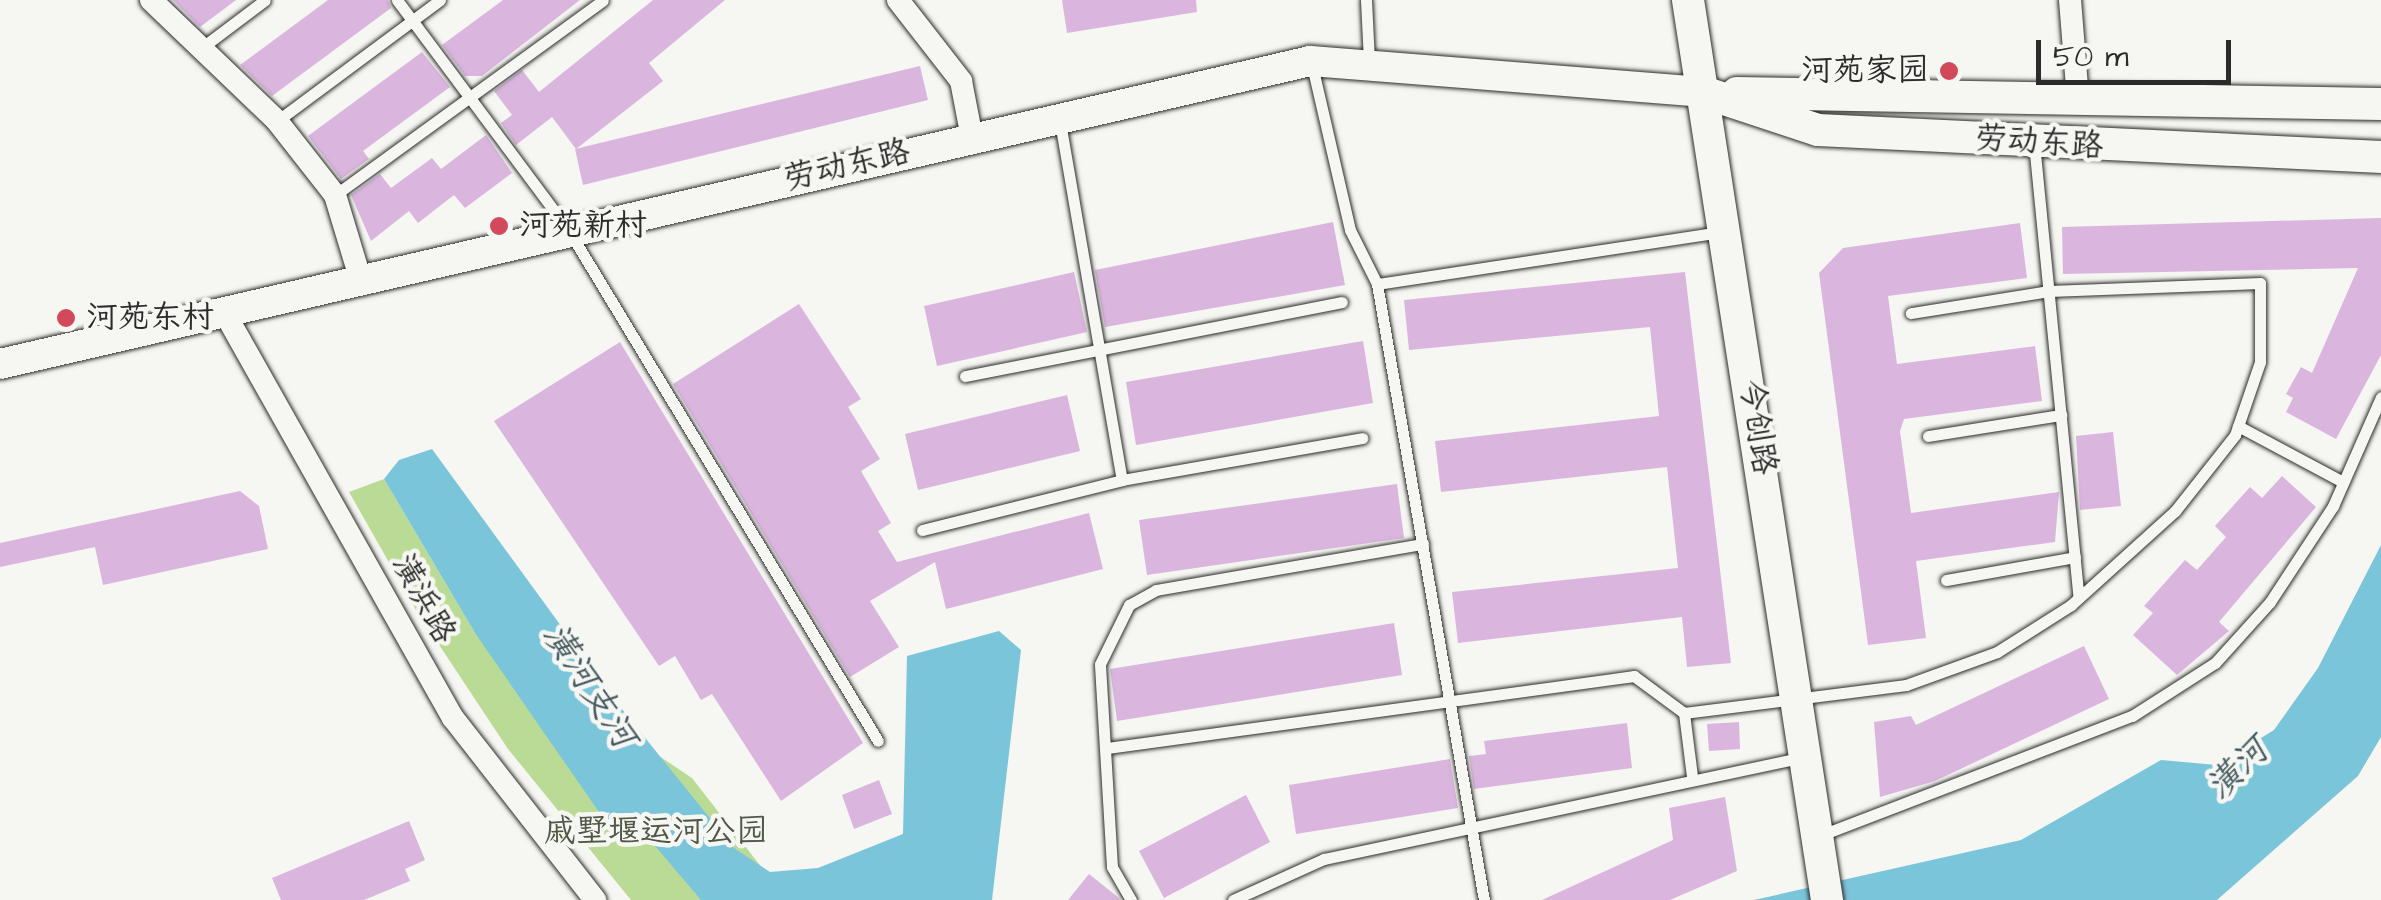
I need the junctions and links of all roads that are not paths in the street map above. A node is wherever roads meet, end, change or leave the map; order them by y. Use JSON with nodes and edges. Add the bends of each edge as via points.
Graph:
{"nodes":[{"id":1,"x":151,"y":0,"type":"edge"},
{"id":2,"x":264,"y":0,"type":"edge"},
{"id":3,"x":397,"y":0,"type":"edge"},
{"id":4,"x":440,"y":0,"type":"edge"},
{"id":5,"x":604,"y":0,"type":"edge"},
{"id":6,"x":898,"y":0,"type":"edge"},
{"id":7,"x":1366,"y":0,"type":"edge"},
{"id":8,"x":1688,"y":0,"type":"edge"},
{"id":9,"x":2070,"y":0,"type":"edge"},
{"id":10,"x":413,"y":20,"type":"junction"},
{"id":11,"x":198,"y":50,"type":"junction"},
{"id":12,"x":1310,"y":61,"type":"junction"},
{"id":13,"x":1369,"y":62,"type":"junction"},
{"id":14,"x":1703,"y":92,"type":"junction"},
{"id":15,"x":472,"y":96,"type":"junction"},
{"id":16,"x":2078,"y":100,"type":"junction"},
{"id":17,"x":2381,"y":104,"type":"edge"},
{"id":18,"x":1059,"y":118,"type":"junction"},
{"id":19,"x":277,"y":120,"type":"junction"},
{"id":20,"x":972,"y":138,"type":"junction"},
{"id":21,"x":2034,"y":143,"type":"junction"},
{"id":22,"x":2381,"y":157,"type":"edge"},
{"id":23,"x":335,"y":195,"type":"junction"},
{"id":24,"x":569,"y":231,"type":"junction"},
{"id":25,"x":1724,"y":231,"type":"junction"},
{"id":26,"x":362,"y":281,"type":"junction"},
{"id":27,"x":1377,"y":284,"type":"junction"},
{"id":28,"x":2049,"y":292,"type":"junction"},
{"id":29,"x":1342,"y":302,"type":"dead end"},
{"id":30,"x":223,"y":310,"type":"junction"},
{"id":31,"x":1911,"y":313,"type":"dead end"},
{"id":32,"x":1099,"y":348,"type":"junction"},
{"id":33,"x":0,"y":364,"type":"edge"},
{"id":34,"x":965,"y":376,"type":"dead end"},
{"id":35,"x":2381,"y":398,"type":"edge"},
{"id":36,"x":2061,"y":414,"type":"junction"},
{"id":37,"x":2238,"y":426,"type":"junction"},
{"id":38,"x":1928,"y":436,"type":"dead end"},
{"id":39,"x":1362,"y":438,"type":"dead end"},
{"id":40,"x":1122,"y":480,"type":"junction"},
{"id":41,"x":2344,"y":482,"type":"junction"},
{"id":42,"x":922,"y":530,"type":"dead end"},
{"id":43,"x":1423,"y":544,"type":"junction"},
{"id":44,"x":2075,"y":557,"type":"junction"},
{"id":45,"x":1946,"y":580,"type":"dead end"},
{"id":46,"x":2079,"y":598,"type":"junction"},
{"id":47,"x":1450,"y":697,"type":"junction"},
{"id":48,"x":1802,"y":698,"type":"junction"},
{"id":49,"x":1684,"y":713,"type":"junction"},
{"id":50,"x":878,"y":741,"type":"dead end"},
{"id":51,"x":1107,"y":748,"type":"junction"},
{"id":52,"x":1809,"y":756,"type":"junction"},
{"id":53,"x":1692,"y":776,"type":"junction"},
{"id":54,"x":1471,"y":829,"type":"junction"},
{"id":55,"x":1820,"y":845,"type":"junction"},
{"id":56,"x":595,"y":900,"type":"edge"},
{"id":57,"x":1131,"y":900,"type":"edge"},
{"id":58,"x":1233,"y":900,"type":"edge"},
{"id":59,"x":1484,"y":900,"type":"edge"},
{"id":60,"x":1827,"y":900,"type":"edge"}],
"edges":[{"from":1,"to":11,"type":"street"},
{"from":2,"to":11,"type":"lane"},
{"from":3,"to":10,"type":"lane"},
{"from":4,"to":10,"type":"lane"},
{"from":5,"to":15,"type":"lane"},
{"from":6,"to":20,"type":"street","via":[[961,81]]},
{"from":7,"to":13,"type":"lane"},
{"from":8,"to":14,"type":"main road","name":"今创路"},
{"from":9,"to":16,"type":"street"},
{"from":10,"to":15,"type":"lane"},
{"from":10,"to":19,"type":"lane"},
{"from":11,"to":19,"type":"street"},
{"from":12,"to":13,"type":"street","name":"劳动东路"},
{"from":12,"to":18,"type":"street","name":"劳动东路"},
{"from":12,"to":27,"type":"lane","via":[[1350,230]]},
{"from":13,"to":14,"type":"street","name":"劳动东路"},
{"from":14,"to":16,"type":"main road","name":"劳动东路"},
{"from":14,"to":21,"type":"main road","name":"劳动东路","via":[[1818,130]]},
{"from":14,"to":25,"type":"main road","name":"今创路"},
{"from":15,"to":23,"type":"lane"},
{"from":15,"to":24,"type":"lane"},
{"from":16,"to":17,"type":"main road","name":"劳动东路"},
{"from":18,"to":20,"type":"street","name":"劳动东路"},
{"from":18,"to":32,"type":"lane"},
{"from":19,"to":23,"type":"street"},
{"from":20,"to":24,"type":"street","name":"劳动东路"},
{"from":21,"to":22,"type":"main road","name":"劳动东路"},
{"from":21,"to":28,"type":"lane"},
{"from":23,"to":26,"type":"street"},
{"from":24,"to":26,"type":"street","name":"劳动东路"},
{"from":24,"to":50,"type":"lane"},
{"from":25,"to":27,"type":"lane"},
{"from":25,"to":48,"type":"main road","name":"今创路"},
{"from":26,"to":30,"type":"street","name":"劳动东路"},
{"from":27,"to":43,"type":"lane"},
{"from":28,"to":31,"type":"lane"},
{"from":28,"to":36,"type":"lane"},
{"from":28,"to":37,"type":"lane","via":[[2260,283],[2260,362]]},
{"from":29,"to":32,"type":"lane"},
{"from":30,"to":33,"type":"street","name":"劳动东路"},
{"from":30,"to":56,"type":"street","name":"潢浜路","via":[[453,718]]},
{"from":32,"to":34,"type":"lane"},
{"from":32,"to":40,"type":"lane"},
{"from":35,"to":41,"type":"lane"},
{"from":36,"to":38,"type":"lane"},
{"from":36,"to":44,"type":"lane"},
{"from":37,"to":41,"type":"lane"},
{"from":37,"to":46,"type":"lane","via":[[2175,511]]},
{"from":39,"to":40,"type":"lane"},
{"from":40,"to":42,"type":"lane"},
{"from":41,"to":55,"type":"lane","via":[[2270,602],[2215,664],[2132,716]]},
{"from":43,"to":47,"type":"lane"},
{"from":43,"to":51,"type":"lane","via":[[1156,590],[1129,605],[1100,664]]},
{"from":44,"to":45,"type":"lane"},
{"from":44,"to":46,"type":"lane"},
{"from":46,"to":48,"type":"lane","via":[[1996,652],[1906,685]]},
{"from":47,"to":49,"type":"lane","via":[[1634,676]]},
{"from":47,"to":51,"type":"lane"},
{"from":47,"to":54,"type":"lane"},
{"from":48,"to":49,"type":"lane"},
{"from":48,"to":52,"type":"main road","name":"今创路"},
{"from":49,"to":53,"type":"lane"},
{"from":51,"to":57,"type":"lane","via":[[1112,867]]},
{"from":52,"to":53,"type":"lane"},
{"from":52,"to":55,"type":"main road","name":"今创路"},
{"from":53,"to":54,"type":"lane"},
{"from":54,"to":58,"type":"lane","via":[[1324,859]]},
{"from":54,"to":59,"type":"lane"},
{"from":55,"to":60,"type":"main road","name":"今创路"}]}
